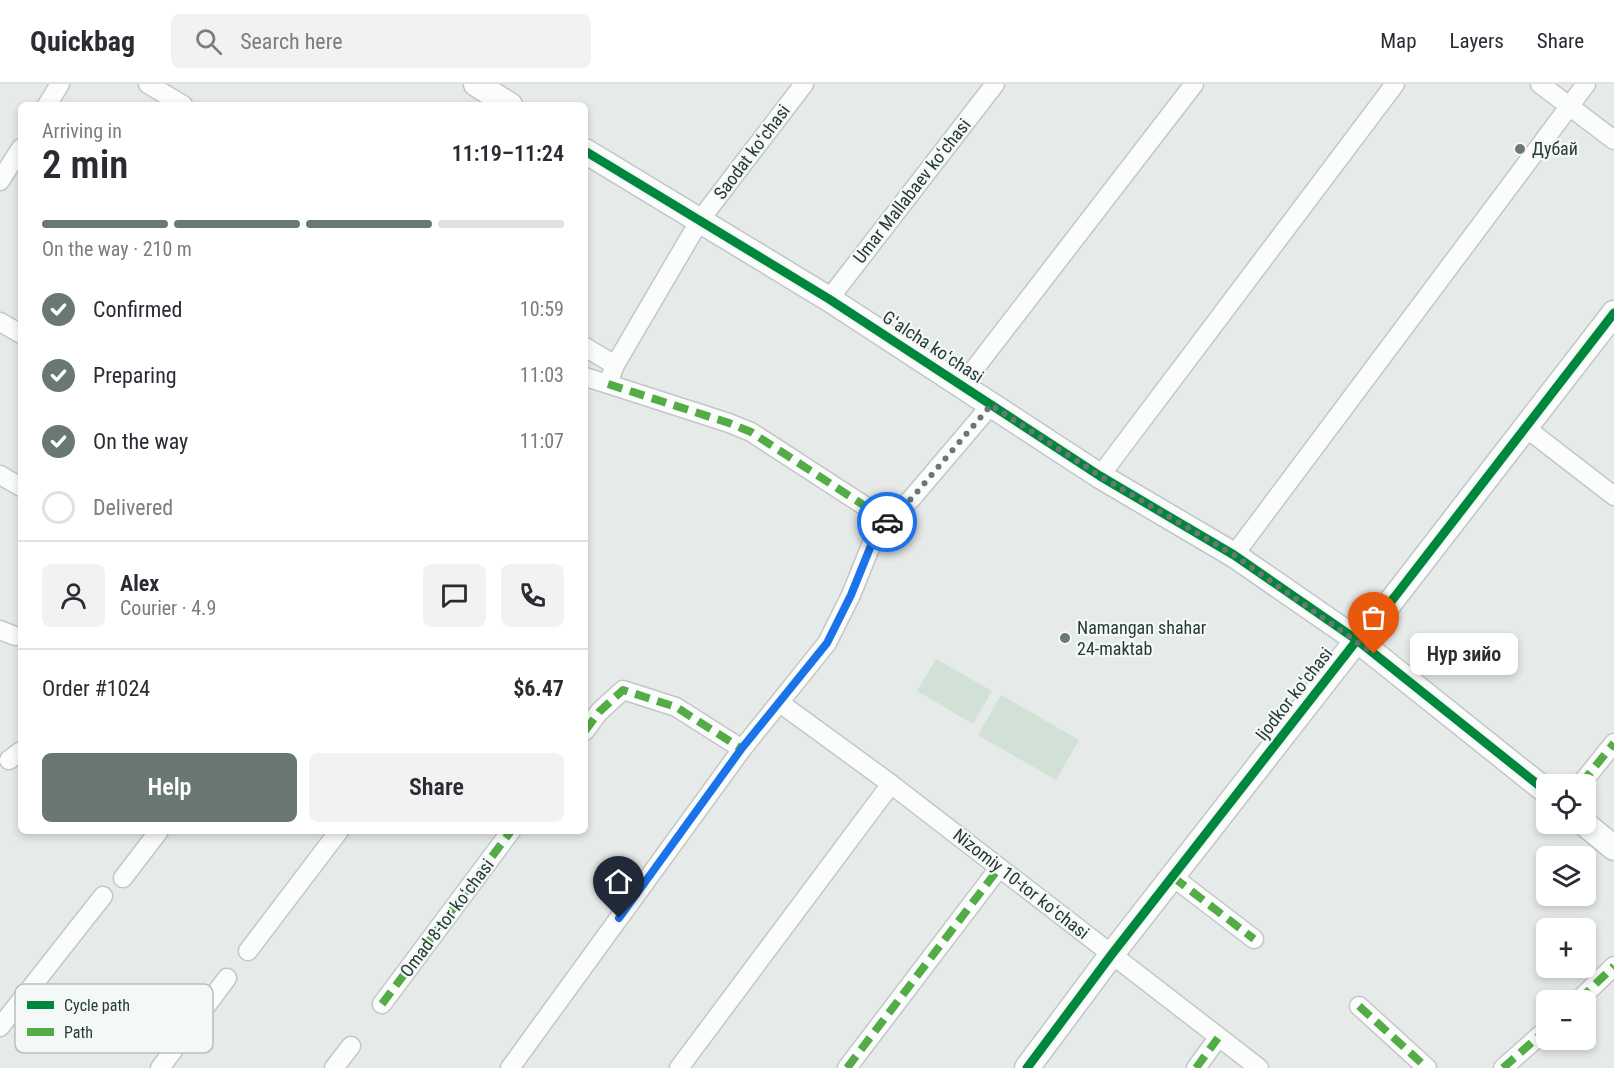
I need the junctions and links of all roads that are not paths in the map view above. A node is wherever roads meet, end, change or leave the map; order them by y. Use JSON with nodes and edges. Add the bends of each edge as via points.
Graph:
{"nodes":[{"id":1,"x":60,"y":84,"type":"edge"},
{"id":2,"x":148,"y":84,"type":"edge"},
{"id":3,"x":476,"y":84,"type":"edge"},
{"id":4,"x":804,"y":84,"type":"edge"},
{"id":5,"x":995,"y":84,"type":"edge"},
{"id":6,"x":1194,"y":84,"type":"edge"},
{"id":7,"x":1395,"y":84,"type":"edge"},
{"id":8,"x":1540,"y":84,"type":"edge"},
{"id":9,"x":1586,"y":84,"type":"edge"},
{"id":10,"x":49,"y":102,"type":"edge"},
{"id":11,"x":178,"y":102,"type":"edge"},
{"id":12,"x":505,"y":102,"type":"edge"},
{"id":13,"x":1569,"y":106,"type":"junction"},
{"id":14,"x":1614,"y":140,"type":"edge"},
{"id":15,"x":588,"y":153,"type":"edge"},
{"id":16,"x":18,"y":154,"type":"edge"},
{"id":17,"x":9,"y":177,"type":"edge"},
{"id":18,"x":700,"y":220,"type":"junction"},
{"id":19,"x":829,"y":298,"type":"junction"},
{"id":20,"x":1613,"y":317,"type":"edge"},
{"id":21,"x":0,"y":322,"type":"edge"},
{"id":22,"x":18,"y":332,"type":"edge"},
{"id":23,"x":588,"y":349,"type":"edge"},
{"id":24,"x":615,"y":365,"type":"junction"},
{"id":25,"x":588,"y":378,"type":"edge"},
{"id":26,"x":608,"y":384,"type":"junction"},
{"id":27,"x":962,"y":385,"type":"junction"},
{"id":28,"x":991,"y":405,"type":"junction"},
{"id":29,"x":1526,"y":428,"type":"junction"},
{"id":30,"x":0,"y":475,"type":"edge"},
{"id":31,"x":1100,"y":476,"type":"junction"},
{"id":32,"x":18,"y":486,"type":"edge"},
{"id":33,"x":1614,"y":496,"type":"edge"},
{"id":34,"x":888,"y":521,"type":"junction"},
{"id":35,"x":1234,"y":555,"type":"junction"},
{"id":36,"x":0,"y":630,"type":"edge"},
{"id":37,"x":18,"y":636,"type":"edge"},
{"id":38,"x":1357,"y":640,"type":"junction"},
{"id":39,"x":780,"y":703,"type":"junction"},
{"id":40,"x":588,"y":727,"type":"edge"},
{"id":41,"x":1614,"y":743,"type":"edge"},
{"id":42,"x":742,"y":748,"type":"junction"},
{"id":43,"x":1589,"y":774,"type":"edge"},
{"id":44,"x":1536,"y":783,"type":"edge"},
{"id":45,"x":891,"y":784,"type":"junction"},
{"id":46,"x":1596,"y":833,"type":"edge"},
{"id":47,"x":157,"y":834,"type":"edge"},
{"id":48,"x":337,"y":834,"type":"edge"},
{"id":49,"x":509,"y":834,"type":"edge"},
{"id":50,"x":1614,"y":848,"type":"edge"},
{"id":51,"x":999,"y":868,"type":"junction"},
{"id":52,"x":1173,"y":877,"type":"junction"},
{"id":53,"x":123,"y":878,"type":"dead end"},
{"id":54,"x":103,"y":896,"type":"dead end"},
{"id":55,"x":1254,"y":939,"type":"dead end"},
{"id":56,"x":248,"y":951,"type":"dead end"},
{"id":57,"x":1112,"y":954,"type":"junction"},
{"id":58,"x":1614,"y":966,"type":"edge"},
{"id":59,"x":227,"y":978,"type":"dead end"},
{"id":60,"x":34,"y":984,"type":"edge"},
{"id":61,"x":1589,"y":990,"type":"edge"},
{"id":62,"x":213,"y":997,"type":"edge"},
{"id":63,"x":382,"y":1004,"type":"dead end"},
{"id":64,"x":1359,"y":1006,"type":"dead end"},
{"id":65,"x":15,"y":1008,"type":"edge"},
{"id":66,"x":0,"y":1027,"type":"edge"},
{"id":67,"x":1218,"y":1038,"type":"junction"},
{"id":68,"x":1536,"y":1039,"type":"edge"},
{"id":69,"x":351,"y":1046,"type":"dead end"},
{"id":70,"x":171,"y":1053,"type":"edge"},
{"id":71,"x":160,"y":1068,"type":"edge"},
{"id":72,"x":334,"y":1068,"type":"edge"},
{"id":73,"x":510,"y":1068,"type":"edge"},
{"id":74,"x":679,"y":1068,"type":"edge"},
{"id":75,"x":847,"y":1068,"type":"edge"},
{"id":76,"x":1027,"y":1068,"type":"edge"},
{"id":77,"x":1196,"y":1068,"type":"edge"},
{"id":78,"x":1259,"y":1068,"type":"edge"},
{"id":79,"x":1427,"y":1068,"type":"edge"},
{"id":80,"x":1503,"y":1068,"type":"edge"}],
"edges":[{"from":1,"to":10,"type":"street"},
{"from":2,"to":11,"type":"street"},
{"from":3,"to":12,"type":"street"},
{"from":4,"to":18,"type":"street","name":"Saodat koʻchasi"},
{"from":5,"to":19,"type":"street","name":"Umar Mallabaev koʻchasi"},
{"from":6,"to":27,"type":"street"},
{"from":7,"to":31,"type":"street"},
{"from":8,"to":13,"type":"street"},
{"from":9,"to":13,"type":"street"},
{"from":13,"to":14,"type":"street"},
{"from":13,"to":35,"type":"street"},
{"from":15,"to":18,"type":"street","name":"Gʻalcha koʻchasi"},
{"from":16,"to":17,"type":"street"},
{"from":18,"to":19,"type":"street","name":"Gʻalcha koʻchasi"},
{"from":18,"to":24,"type":"street","name":"Saodat koʻchasi"},
{"from":19,"to":27,"type":"street","name":"Gʻalcha koʻchasi"},
{"from":20,"to":29,"type":"street","name":"Ijodkor koʻchasi"},
{"from":21,"to":22,"type":"street"},
{"from":23,"to":24,"type":"street"},
{"from":24,"to":26,"type":"street","name":"Saodat koʻchasi"},
{"from":25,"to":26,"type":"street"},
{"from":26,"to":34,"type":"street","via":[[751,432]]},
{"from":27,"to":28,"type":"street","name":"Gʻalcha koʻchasi"},
{"from":28,"to":31,"type":"street","name":"Gʻalcha koʻchasi"},
{"from":28,"to":34,"type":"street"},
{"from":29,"to":33,"type":"street"},
{"from":29,"to":38,"type":"street","name":"Ijodkor koʻchasi"},
{"from":30,"to":32,"type":"street"},
{"from":31,"to":35,"type":"street","name":"Gʻalcha koʻchasi"},
{"from":34,"to":39,"type":"street","via":[[872,543],[827,643]]},
{"from":35,"to":38,"type":"street","name":"Gʻalcha koʻchasi"},
{"from":36,"to":37,"type":"street"},
{"from":38,"to":44,"type":"street","name":"Gʻalcha koʻchasi"},
{"from":38,"to":52,"type":"street","name":"Ijodkor koʻchasi"},
{"from":39,"to":42,"type":"street"},
{"from":39,"to":45,"type":"street","name":"Nizomiy 10-tor koʻchasi"},
{"from":40,"to":42,"type":"street","via":[[623,690],[676,707]]},
{"from":41,"to":43,"type":"street"},
{"from":42,"to":73,"type":"street"},
{"from":45,"to":51,"type":"street","name":"Nizomiy 10-tor koʻchasi"},
{"from":45,"to":74,"type":"street"},
{"from":46,"to":50,"type":"street"},
{"from":47,"to":53,"type":"street"},
{"from":48,"to":56,"type":"street"},
{"from":49,"to":63,"type":"street","name":"Omad 8-tor koʻchasi"},
{"from":51,"to":57,"type":"street","name":"Nizomiy 10-tor koʻchasi"},
{"from":51,"to":75,"type":"street"},
{"from":52,"to":55,"type":"street"},
{"from":52,"to":57,"type":"street","name":"Ijodkor koʻchasi"},
{"from":54,"to":60,"type":"street"},
{"from":57,"to":67,"type":"street","name":"Nizomiy 10-tor koʻchasi"},
{"from":57,"to":76,"type":"street","name":"Ijodkor koʻchasi"},
{"from":58,"to":61,"type":"street"},
{"from":59,"to":62,"type":"street"},
{"from":64,"to":79,"type":"street"},
{"from":65,"to":66,"type":"street"},
{"from":67,"to":77,"type":"street"},
{"from":67,"to":78,"type":"street","name":"Nizomiy 10-tor koʻchasi"},
{"from":68,"to":80,"type":"street"},
{"from":69,"to":72,"type":"street"},
{"from":70,"to":71,"type":"street"}]}
